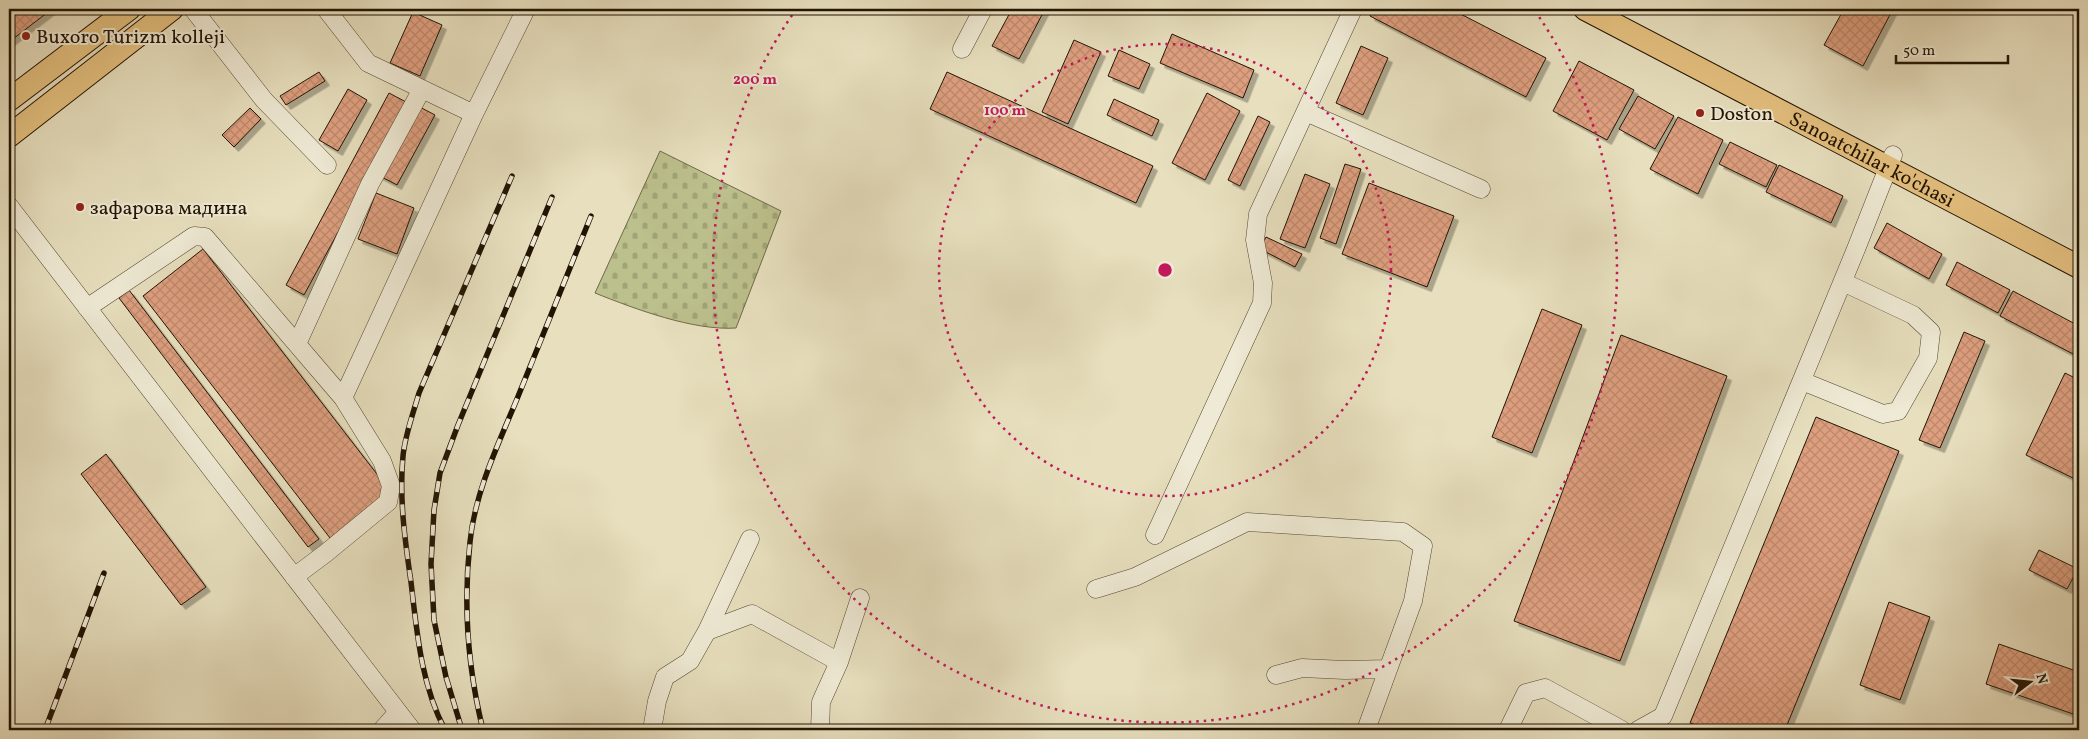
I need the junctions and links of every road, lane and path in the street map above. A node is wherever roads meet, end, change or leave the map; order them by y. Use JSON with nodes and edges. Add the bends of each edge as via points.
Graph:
{"nodes":[{"id":1,"x":129,"y":9,"type":"edge"},
{"id":2,"x":172,"y":9,"type":"edge"},
{"id":3,"x":193,"y":9,"type":"edge"},
{"id":4,"x":326,"y":9,"type":"edge"},
{"id":5,"x":526,"y":9,"type":"edge"},
{"id":6,"x":984,"y":9,"type":"edge"},
{"id":7,"x":1353,"y":9,"type":"edge"},
{"id":8,"x":1585,"y":9,"type":"edge"},
{"id":9,"x":1613,"y":9,"type":"edge"},
{"id":10,"x":962,"y":49,"type":"dead end"},
{"id":11,"x":422,"y":89,"type":"junction"},
{"id":12,"x":9,"y":100,"type":"edge"},
{"id":13,"x":1306,"y":112,"type":"junction"},
{"id":14,"x":474,"y":114,"type":"junction"},
{"id":15,"x":9,"y":136,"type":"edge"},
{"id":16,"x":1890,"y":161,"type":"junction"},
{"id":17,"x":327,"y":165,"type":"dead end"},
{"id":18,"x":1481,"y":190,"type":"dead end"},
{"id":19,"x":9,"y":206,"type":"edge"},
{"id":20,"x":2079,"y":252,"type":"edge"},
{"id":21,"x":2079,"y":266,"type":"edge"},
{"id":22,"x":1843,"y":282,"type":"junction"},
{"id":23,"x":87,"y":308,"type":"junction"},
{"id":24,"x":297,"y":344,"type":"junction"},
{"id":25,"x":1802,"y":380,"type":"junction"},
{"id":26,"x":343,"y":398,"type":"junction"},
{"id":27,"x":1155,"y":535,"type":"dead end"},
{"id":28,"x":750,"y":538,"type":"dead end"},
{"id":29,"x":294,"y":577,"type":"junction"},
{"id":30,"x":1096,"y":589,"type":"dead end"},
{"id":31,"x":860,"y":598,"type":"dead end"},
{"id":32,"x":707,"y":631,"type":"junction"},
{"id":33,"x":838,"y":662,"type":"junction"},
{"id":34,"x":1388,"y":669,"type":"junction"},
{"id":35,"x":1276,"y":675,"type":"dead end"},
{"id":36,"x":398,"y":712,"type":"junction"},
{"id":37,"x":382,"y":730,"type":"edge"},
{"id":38,"x":412,"y":730,"type":"edge"},
{"id":39,"x":652,"y":730,"type":"edge"},
{"id":40,"x":820,"y":730,"type":"edge"},
{"id":41,"x":1366,"y":730,"type":"edge"},
{"id":42,"x":1508,"y":730,"type":"edge"},
{"id":43,"x":1622,"y":730,"type":"edge"},
{"id":44,"x":1638,"y":730,"type":"edge"}],
"edges":[{"from":1,"to":12,"type":"main road"},
{"from":2,"to":15,"type":"main road"},
{"from":3,"to":17,"type":"street","via":[[264,100]]},
{"from":4,"to":11,"type":"street","via":[[368,62]]},
{"from":5,"to":14,"type":"street"},
{"from":6,"to":10,"type":"street"},
{"from":7,"to":13,"type":"street"},
{"from":8,"to":16,"type":"main road","name":"Sanoatchilar ko'chasi"},
{"from":9,"to":16,"type":"main road","name":"Sanoatchilar ko'chasi"},
{"from":11,"to":14,"type":"street"},
{"from":11,"to":24,"type":"street","via":[[370,184]]},
{"from":13,"to":18,"type":"street"},
{"from":13,"to":27,"type":"street","via":[[1258,214],[1256,240],[1263,283],[1262,303]]},
{"from":14,"to":26,"type":"street"},
{"from":16,"to":20,"type":"main road","name":"Sanoatchilar ko'chasi"},
{"from":16,"to":21,"type":"main road","name":"Sanoatchilar ko'chasi"},
{"from":16,"to":22,"type":"street"},
{"from":19,"to":23,"type":"street"},
{"from":22,"to":25,"type":"street"},
{"from":22,"to":25,"type":"street","via":[[1913,315],[1931,332],[1928,358],[1898,411],[1883,414]]},
{"from":23,"to":24,"type":"street","via":[[194,236],[205,236]]},
{"from":23,"to":29,"type":"street"},
{"from":24,"to":26,"type":"street"},
{"from":25,"to":44,"type":"street","via":[[1663,716]]},
{"from":26,"to":29,"type":"street","via":[[382,461],[391,486],[388,502]]},
{"from":28,"to":32,"type":"street"},
{"from":29,"to":36,"type":"street"},
{"from":30,"to":34,"type":"street","via":[[1135,577],[1247,522],[1403,532],[1423,546],[1413,601]]},
{"from":31,"to":33,"type":"street"},
{"from":32,"to":33,"type":"street","via":[[752,614]]},
{"from":32,"to":39,"type":"street","via":[[690,661],[665,677]]},
{"from":33,"to":40,"type":"street","via":[[821,702]]},
{"from":34,"to":35,"type":"street","via":[[1302,668]]},
{"from":34,"to":41,"type":"street"},
{"from":36,"to":37,"type":"street"},
{"from":36,"to":38,"type":"street"},
{"from":42,"to":43,"type":"street","via":[[1526,694],[1545,688]]}]}
